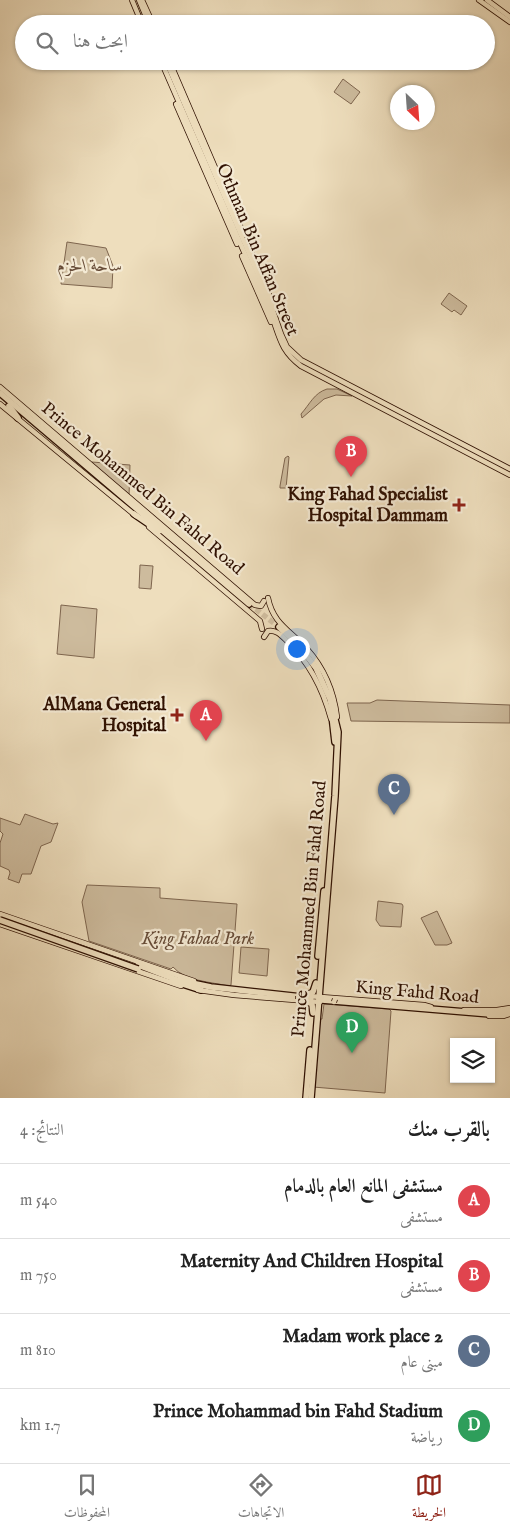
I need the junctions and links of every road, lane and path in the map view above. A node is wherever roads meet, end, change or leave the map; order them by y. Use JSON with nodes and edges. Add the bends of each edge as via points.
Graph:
{"nodes":[{"id":1,"x":133,"y":0,"type":"edge"},
{"id":2,"x":141,"y":0,"type":"edge"},
{"id":3,"x":491,"y":0,"type":"edge"},
{"id":4,"x":483,"y":1,"type":"edge"},
{"id":5,"x":140,"y":15,"type":"edge"},
{"id":6,"x":147,"y":15,"type":"edge"},
{"id":7,"x":149,"y":15,"type":"edge"},
{"id":8,"x":510,"y":18,"type":"edge"},
{"id":9,"x":164,"y":70,"type":"edge"},
{"id":10,"x":169,"y":70,"type":"edge"},
{"id":11,"x":170,"y":70,"type":"edge"},
{"id":12,"x":170,"y":70,"type":"edge"},
{"id":13,"x":182,"y":111,"type":"junction"},
{"id":14,"x":198,"y":129,"type":"junction"},
{"id":15,"x":194,"y":147,"type":"junction"},
{"id":16,"x":211,"y":168,"type":"junction"},
{"id":17,"x":215,"y":194,"type":"junction"},
{"id":18,"x":235,"y":224,"type":"junction"},
{"id":19,"x":252,"y":267,"type":"junction"},
{"id":20,"x":265,"y":300,"type":"junction"},
{"id":21,"x":277,"y":320,"type":"junction"},
{"id":22,"x":271,"y":323,"type":"junction"},
{"id":23,"x":287,"y":353,"type":"junction"},
{"id":24,"x":0,"y":390,"type":"edge"},
{"id":25,"x":0,"y":398,"type":"edge"},
{"id":26,"x":0,"y":404,"type":"edge"},
{"id":27,"x":9,"y":406,"type":"junction"},
{"id":28,"x":18,"y":418,"type":"junction"},
{"id":29,"x":510,"y":469,"type":"edge"},
{"id":30,"x":510,"y":475,"type":"edge"},
{"id":31,"x":129,"y":497,"type":"junction"},
{"id":32,"x":134,"y":514,"type":"junction"},
{"id":33,"x":159,"y":529,"type":"junction"},
{"id":34,"x":247,"y":603,"type":"junction"},
{"id":35,"x":262,"y":629,"type":"dead end"},
{"id":36,"x":280,"y":629,"type":"junction"},
{"id":37,"x":264,"y":637,"type":"dead end"},
{"id":38,"x":0,"y":917,"type":"edge"},
{"id":39,"x":0,"y":924,"type":"edge"},
{"id":40,"x":81,"y":942,"type":"junction"},
{"id":41,"x":77,"y":951,"type":"junction"},
{"id":42,"x":138,"y":967,"type":"junction"},
{"id":43,"x":169,"y":980,"type":"junction"},
{"id":44,"x":177,"y":980,"type":"junction"},
{"id":45,"x":318,"y":984,"type":"junction"},
{"id":46,"x":211,"y":986,"type":"junction"},
{"id":47,"x":201,"y":990,"type":"junction"},
{"id":48,"x":219,"y":991,"type":"junction"},
{"id":49,"x":297,"y":997,"type":"junction"},
{"id":50,"x":321,"y":999,"type":"junction"},
{"id":51,"x":429,"y":1008,"type":"junction"},
{"id":52,"x":510,"y":1011,"type":"edge"},
{"id":53,"x":315,"y":1013,"type":"junction"},
{"id":54,"x":306,"y":1098,"type":"edge"},
{"id":55,"x":311,"y":1098,"type":"edge"}],
"edges":[{"from":1,"to":5,"type":"main road"},
{"from":2,"to":6,"type":"main road"},
{"from":2,"to":7,"type":"main road"},
{"from":3,"to":8,"type":"main road"},
{"from":4,"to":8,"type":"main road"},
{"from":9,"to":15,"type":"main road","name":"Othman Bin Affan Street"},
{"from":10,"to":13,"type":"main road","name":"Othman Bin Affan Street"},
{"from":11,"to":14,"type":"main road","name":"Othman Bin Affan Street"},
{"from":12,"to":16,"type":"main road","name":"Othman Bin Affan Street"},
{"from":13,"to":15,"type":"main road"},
{"from":13,"to":18,"type":"main road","name":"Othman Bin Affan Street"},
{"from":14,"to":16,"type":"main road"},
{"from":14,"to":18,"type":"main road","name":"Othman Bin Affan Street"},
{"from":15,"to":17,"type":"main road","name":"Othman Bin Affan Street"},
{"from":16,"to":18,"type":"main road","name":"Othman Bin Affan Street"},
{"from":17,"to":18,"type":"main road"},
{"from":17,"to":22,"type":"main road","name":"Othman Bin Affan Street"},
{"from":18,"to":19,"type":"main road","name":"Othman Bin Affan Street"},
{"from":18,"to":21,"type":"main road","name":"Othman Bin Affan Street","via":[[274,304]]},
{"from":19,"to":20,"type":"main road","name":"Othman Bin Affan Street"},
{"from":19,"to":21,"type":"main road","name":"Othman Bin Affan Street"},
{"from":20,"to":22,"type":"main road"},
{"from":20,"to":23,"type":"main road","name":"Othman Bin Affan Street"},
{"from":21,"to":29,"type":"main road","name":"Othman Bin Affan Street","via":[[287,347],[301,360]]},
{"from":22,"to":23,"type":"main road","via":[[276,338]]},
{"from":23,"to":30,"type":"main road","name":"Othman Bin Affan Street","via":[[301,366]]},
{"from":24,"to":31,"type":"main road","name":"Prince Mohammed Bin Fahd Road"},
{"from":24,"to":33,"type":"highway","name":"Prince Mohammed Bin Fahd Road"},
{"from":25,"to":27,"type":"highway","name":"Prince Mohammed Bin Fahd Road"},
{"from":26,"to":28,"type":"main road","name":"Prince Mohammed Bin Fahd Road"},
{"from":27,"to":28,"type":"highway"},
{"from":27,"to":33,"type":"highway","name":"Prince Mohammed Bin Fahd Road"},
{"from":28,"to":32,"type":"main road","name":"Prince Mohammed Bin Fahd Road"},
{"from":31,"to":33,"type":"highway"},
{"from":31,"to":34,"type":"main road","name":"Prince Mohammed Bin Fahd Road"},
{"from":32,"to":33,"type":"highway"},
{"from":32,"to":34,"type":"main road","name":"Prince Mohammed Bin Fahd Road"},
{"from":33,"to":34,"type":"highway","name":"Prince Mohammed Bin Fahd Road"},
{"from":34,"to":35,"type":"main road","name":"Prince Mohammed Bin Fahd Road"},
{"from":34,"to":36,"type":"main road","name":"Prince Mohammed Bin Fahd Road","via":[[260,606],[266,599]]},
{"from":36,"to":37,"type":"main road","via":[[269,630]]},
{"from":36,"to":45,"type":"highway","name":"Prince Mohammed Bin Fahd Road","via":[[316,668],[330,699],[335,725],[337,771]]},
{"from":38,"to":40,"type":"main road"},
{"from":38,"to":42,"type":"highway","name":"King Fahd Road","bridge":true},
{"from":39,"to":41,"type":"main road"},
{"from":40,"to":41,"type":"main road"},
{"from":40,"to":46,"type":"main road"},
{"from":41,"to":47,"type":"main road","via":[[171,984]]},
{"from":42,"to":43,"type":"highway","name":"King Fahd Road"},
{"from":42,"to":44,"type":"highway","name":"King Fahd Road"},
{"from":43,"to":47,"type":"highway"},
{"from":43,"to":48,"type":"highway","name":"King Fahd Road"},
{"from":44,"to":46,"type":"highway"},
{"from":44,"to":50,"type":"highway","name":"King Fahd Road","via":[[211,988]]},
{"from":45,"to":50,"type":"highway","name":"Prince Mohammed Bin Fahd Road"},
{"from":45,"to":50,"type":"highway"},
{"from":45,"to":50,"type":"highway","via":[[313,992]]},
{"from":46,"to":49,"type":"main road"},
{"from":47,"to":48,"type":"highway"},
{"from":47,"to":49,"type":"main road","via":[[234,995]]},
{"from":48,"to":50,"type":"highway","name":"King Fahd Road"},
{"from":49,"to":50,"type":"main road"},
{"from":50,"to":51,"type":"highway","name":"King Fahd Road"},
{"from":50,"to":51,"type":"main road","via":[[424,1005]]},
{"from":50,"to":53,"type":"highway","name":"Prince Mohammed Bin Fahd Road"},
{"from":50,"to":53,"type":"highway","via":[[312,1004]]},
{"from":51,"to":52,"type":"highway","name":"King Fahd Road"},
{"from":53,"to":54,"type":"highway","name":"Prince Mohammed Bin Fahd Road"},
{"from":53,"to":55,"type":"highway","name":"Prince Mohammed Bin Fahd Road"}]}
